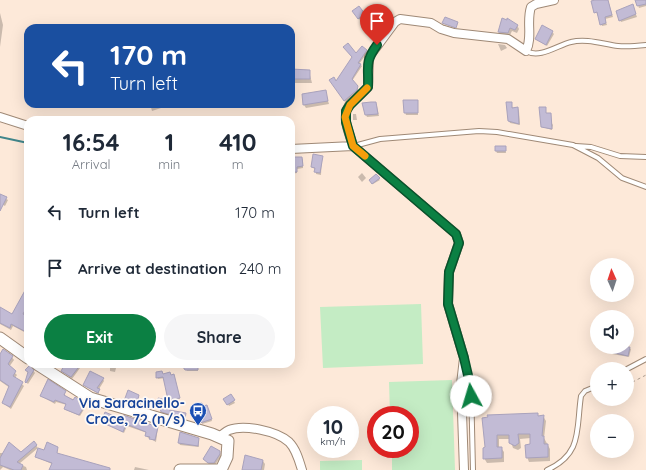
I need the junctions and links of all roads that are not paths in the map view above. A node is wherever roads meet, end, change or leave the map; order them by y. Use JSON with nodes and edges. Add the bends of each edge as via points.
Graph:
{"nodes":[{"id":1,"x":554,"y":0,"type":"edge"},
{"id":2,"x":646,"y":45,"type":"edge"},
{"id":3,"x":526,"y":51,"type":"junction"},
{"id":4,"x":0,"y":117,"type":"edge"},
{"id":5,"x":24,"y":125,"type":"edge"},
{"id":6,"x":573,"y":145,"type":"junction"},
{"id":7,"x":353,"y":146,"type":"junction"},
{"id":8,"x":295,"y":149,"type":"edge"},
{"id":9,"x":646,"y":157,"type":"edge"},
{"id":10,"x":646,"y":187,"type":"edge"},
{"id":11,"x":0,"y":338,"type":"edge"},
{"id":12,"x":24,"y":355,"type":"edge"},
{"id":13,"x":464,"y":358,"type":"junction"},
{"id":14,"x":646,"y":359,"type":"edge"},
{"id":15,"x":634,"y":365,"type":"edge"},
{"id":16,"x":43,"y":368,"type":"edge"},
{"id":17,"x":590,"y":389,"type":"edge"},
{"id":18,"x":219,"y":438,"type":"junction"},
{"id":19,"x":180,"y":470,"type":"edge"},
{"id":20,"x":302,"y":470,"type":"edge"},
{"id":21,"x":464,"y":470,"type":"edge"},
{"id":22,"x":473,"y":470,"type":"edge"},
{"id":23,"x":547,"y":470,"type":"edge"}],
"edges":[{"from":1,"to":3,"type":"street","via":[[531,7]]},
{"from":2,"to":3,"type":"lane","via":[[619,46],[583,41],[571,42],[553,50],[537,53]]},
{"from":3,"to":7,"type":"street","via":[[508,39],[454,33],[431,23],[400,19],[369,57],[368,87],[346,111],[346,122]]},
{"from":4,"to":5,"type":"street"},
{"from":6,"to":7,"type":"lane","via":[[479,131],[380,139]]},
{"from":6,"to":9,"type":"lane","via":[[591,147],[620,156]]},
{"from":6,"to":10,"type":"lane","via":[[598,158],[622,178]]},
{"from":7,"to":8,"type":"street"},
{"from":7,"to":13,"type":"street","via":[[456,234],[459,243],[449,272],[448,304]]},
{"from":11,"to":12,"type":"street"},
{"from":13,"to":21,"type":"street","via":[[461,384]]},
{"from":13,"to":22,"type":"lane","via":[[470,384]]},
{"from":14,"to":15,"type":"lane"},
{"from":16,"to":18,"type":"street","via":[[90,398]]},
{"from":17,"to":23,"type":"lane","via":[[581,396],[578,433],[569,455],[557,466]]},
{"from":18,"to":19,"type":"street","via":[[228,441],[221,470]]},
{"from":18,"to":20,"type":"street","via":[[229,430],[248,428],[272,432],[288,442],[296,453]]}]}
